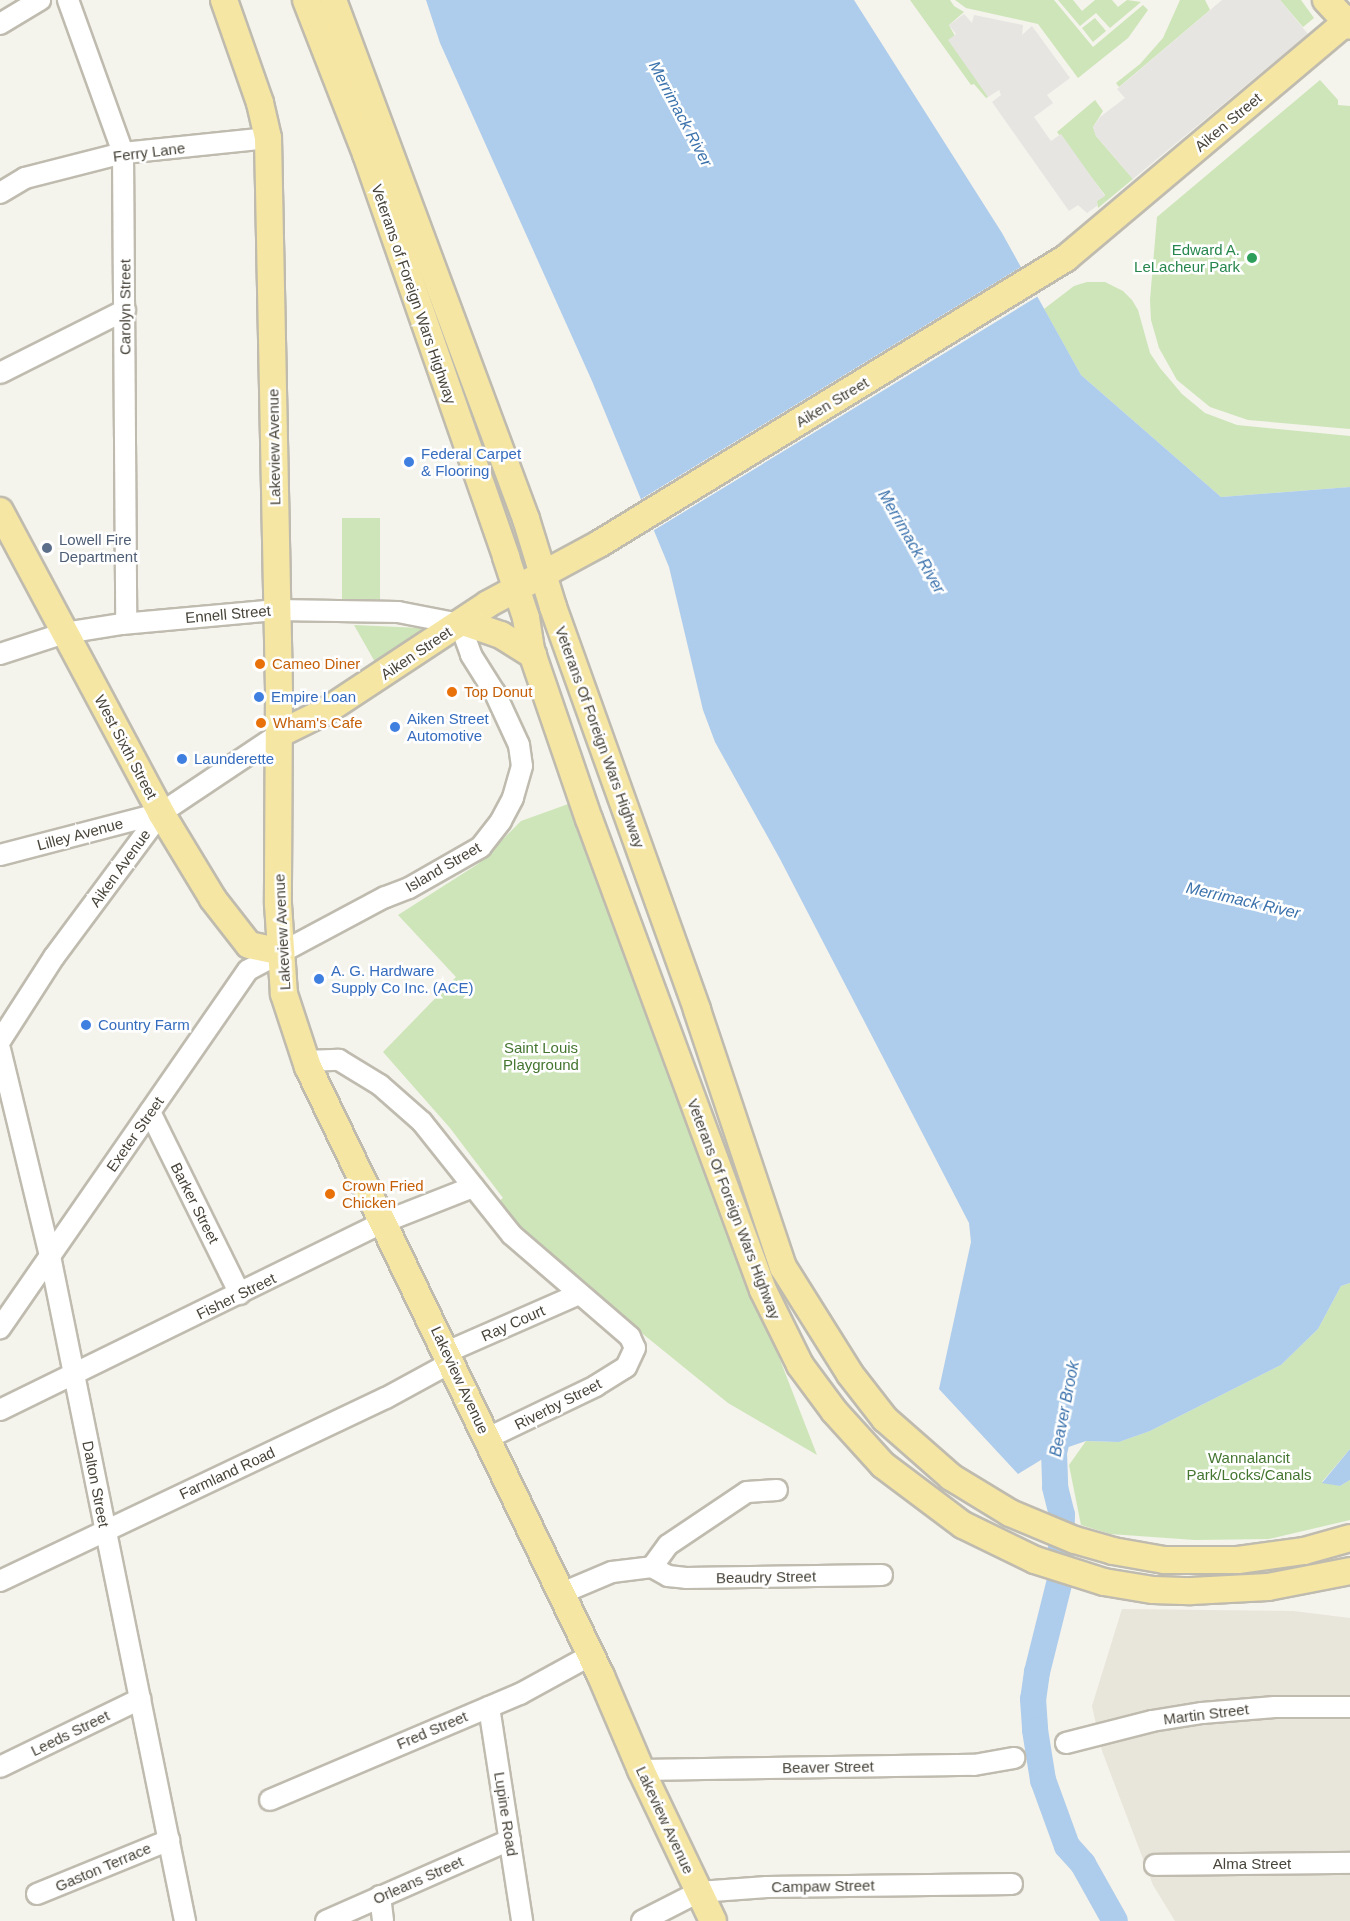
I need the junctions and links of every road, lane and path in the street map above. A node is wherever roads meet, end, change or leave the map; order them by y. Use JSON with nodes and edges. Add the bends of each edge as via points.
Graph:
{"nodes":[{"id":1,"x":40,"y":0,"type":"edge"},
{"id":2,"x":68,"y":0,"type":"edge"},
{"id":3,"x":224,"y":0,"type":"edge"},
{"id":4,"x":306,"y":0,"type":"edge"},
{"id":5,"x":333,"y":0,"type":"edge"},
{"id":6,"x":1326,"y":0,"type":"edge"},
{"id":7,"x":1349,"y":22,"type":"edge"},
{"id":8,"x":0,"y":24,"type":"edge"},
{"id":9,"x":268,"y":138,"type":"junction"},
{"id":10,"x":123,"y":153,"type":"junction"},
{"id":11,"x":0,"y":194,"type":"edge"},
{"id":12,"x":124,"y":310,"type":"junction"},
{"id":13,"x":0,"y":373,"type":"edge"},
{"id":14,"x":1,"y":517,"type":"edge"},
{"id":15,"x":544,"y":575,"type":"junction"},
{"id":16,"x":516,"y":589,"type":"junction"},
{"id":17,"x":277,"y":610,"type":"junction"},
{"id":18,"x":126,"y":623,"type":"junction"},
{"id":19,"x":461,"y":623,"type":"junction"},
{"id":20,"x":65,"y":633,"type":"junction"},
{"id":21,"x":0,"y":654,"type":"edge"},
{"id":22,"x":533,"y":656,"type":"junction"},
{"id":23,"x":279,"y":734,"type":"junction"},
{"id":24,"x":160,"y":813,"type":"junction"},
{"id":25,"x":0,"y":855,"type":"edge"},
{"id":26,"x":281,"y":952,"type":"junction"},
{"id":27,"x":0,"y":1041,"type":"edge"},
{"id":28,"x":0,"y":1049,"type":"edge"},
{"id":29,"x":306,"y":1061,"type":"junction"},
{"id":30,"x":150,"y":1112,"type":"junction"},
{"id":31,"x":473,"y":1187,"type":"junction"},
{"id":32,"x":384,"y":1222,"type":"junction"},
{"id":33,"x":50,"y":1256,"type":"junction"},
{"id":34,"x":240,"y":1294,"type":"junction"},
{"id":35,"x":579,"y":1294,"type":"junction"},
{"id":36,"x":0,"y":1328,"type":"edge"},
{"id":37,"x":449,"y":1357,"type":"junction"},
{"id":38,"x":74,"y":1376,"type":"junction"},
{"id":39,"x":0,"y":1410,"type":"edge"},
{"id":40,"x":488,"y":1438,"type":"junction"},
{"id":41,"x":777,"y":1490,"type":"dead end"},
{"id":42,"x":106,"y":1531,"type":"junction"},
{"id":43,"x":1350,"y":1538,"type":"edge"},
{"id":44,"x":652,"y":1566,"type":"junction"},
{"id":45,"x":1350,"y":1570,"type":"edge"},
{"id":46,"x":882,"y":1575,"type":"dead end"},
{"id":47,"x":0,"y":1581,"type":"edge"},
{"id":48,"x":562,"y":1593,"type":"junction"},
{"id":49,"x":591,"y":1655,"type":"junction"},
{"id":50,"x":140,"y":1700,"type":"junction"},
{"id":51,"x":489,"y":1707,"type":"junction"},
{"id":52,"x":1350,"y":1707,"type":"edge"},
{"id":53,"x":1066,"y":1743,"type":"dead end"},
{"id":54,"x":1014,"y":1758,"type":"dead end"},
{"id":55,"x":0,"y":1767,"type":"edge"},
{"id":56,"x":641,"y":1770,"type":"junction"},
{"id":57,"x":270,"y":1800,"type":"dead end"},
{"id":58,"x":169,"y":1840,"type":"junction"},
{"id":59,"x":510,"y":1840,"type":"junction"},
{"id":60,"x":1350,"y":1863,"type":"edge"},
{"id":61,"x":1155,"y":1865,"type":"dead end"},
{"id":62,"x":1012,"y":1884,"type":"dead end"},
{"id":63,"x":699,"y":1892,"type":"junction"},
{"id":64,"x":37,"y":1894,"type":"dead end"},
{"id":65,"x":380,"y":1896,"type":"junction"},
{"id":66,"x":185,"y":1921,"type":"edge"},
{"id":67,"x":326,"y":1921,"type":"edge"},
{"id":68,"x":383,"y":1921,"type":"edge"},
{"id":69,"x":522,"y":1921,"type":"edge"},
{"id":70,"x":642,"y":1921,"type":"edge"},
{"id":71,"x":713,"y":1921,"type":"edge"}],
"edges":[{"from":1,"to":8,"type":"street"},
{"from":2,"to":10,"type":"street","name":"Carolyn Street"},
{"from":3,"to":9,"type":"main road","name":"Lakeview Avenue","via":[[260,103]]},
{"from":4,"to":16,"type":"main road","name":"Veterans of Foreign Wars Highway","via":[[366,154]]},
{"from":5,"to":15,"type":"main road","name":"Veterans of Foreign Wars Highway"},
{"from":6,"to":7,"type":"main road"},
{"from":7,"to":15,"type":"main road","name":"Aiken Street","via":[[1048,270]]},
{"from":9,"to":10,"type":"street","name":"Ferry Lane"},
{"from":9,"to":17,"type":"main road","name":"Lakeview Avenue"},
{"from":10,"to":11,"type":"street","name":"Ferry Lane","via":[[26,178]]},
{"from":10,"to":12,"type":"street","name":"Carolyn Street"},
{"from":12,"to":13,"type":"street"},
{"from":12,"to":18,"type":"street","name":"Carolyn Street"},
{"from":14,"to":20,"type":"main road","name":"West Sixth Street"},
{"from":15,"to":16,"type":"main road","name":"Aiken Street"},
{"from":15,"to":43,"type":"main road","name":"Veterans Of Foreign Wars Highway","via":[[783,1267],[849,1374],[885,1419],[977,1495],[1036,1526],[1113,1551],[1164,1560],[1238,1560],[1304,1551]]},
{"from":16,"to":19,"type":"main road","name":"Aiken Street"},
{"from":16,"to":22,"type":"main road","name":"Veterans Of Foreign Wars Highway"},
{"from":17,"to":18,"type":"street","name":"Ennell Street"},
{"from":17,"to":19,"type":"street","name":"Ennell Street","via":[[399,612]]},
{"from":17,"to":23,"type":"main road","name":"Lakeview Avenue"},
{"from":18,"to":20,"type":"street","name":"Ennell Street"},
{"from":19,"to":22,"type":"main road","via":[[501,635]]},
{"from":19,"to":23,"type":"main road","name":"Aiken Street","via":[[327,711]]},
{"from":19,"to":26,"type":"street","name":"Island Street","via":[[471,655],[495,693],[519,745],[522,766],[513,798],[501,821],[482,847],[461,860]]},
{"from":20,"to":21,"type":"street","name":"Ennell Street"},
{"from":20,"to":24,"type":"main road","name":"West Sixth Street"},
{"from":22,"to":45,"type":"main road","name":"Veterans Of Foreign Wars Highway","via":[[729,1202],[777,1323],[800,1365],[834,1411],[882,1465],[963,1525],[1035,1560],[1104,1582],[1153,1590],[1246,1589]]},
{"from":23,"to":24,"type":"street","name":"Aiken Avenue"},
{"from":23,"to":26,"type":"main road","name":"Lakeview Avenue"},
{"from":24,"to":25,"type":"street","name":"Lilley Avenue"},
{"from":24,"to":26,"type":"main road","name":"West Sixth Street","via":[[213,899],[249,945]]},
{"from":24,"to":27,"type":"street","name":"Aiken Avenue","via":[[54,957]]},
{"from":26,"to":29,"type":"main road","name":"Lakeview Avenue","via":[[284,994]]},
{"from":26,"to":30,"type":"street","name":"Exeter Street","via":[[248,970]]},
{"from":28,"to":33,"type":"street","name":"Dalton Street"},
{"from":29,"to":31,"type":"street","via":[[339,1060],[380,1084],[422,1122]]},
{"from":29,"to":32,"type":"main road","name":"Lakeview Avenue"},
{"from":30,"to":33,"type":"street","name":"Exeter Street"},
{"from":30,"to":34,"type":"street","name":"Barker Street"},
{"from":31,"to":32,"type":"street","name":"Fisher Street"},
{"from":31,"to":35,"type":"street","via":[[512,1234]]},
{"from":32,"to":34,"type":"street","name":"Fisher Street"},
{"from":32,"to":37,"type":"main road","name":"Lakeview Avenue"},
{"from":33,"to":36,"type":"street","name":"Exeter Street"},
{"from":33,"to":38,"type":"street","name":"Dalton Street"},
{"from":34,"to":38,"type":"street","name":"Fisher Street"},
{"from":35,"to":37,"type":"street","name":"Ray Court"},
{"from":35,"to":40,"type":"street","name":"Riverby Street","via":[[630,1337],[634,1348],[626,1367],[596,1386]]},
{"from":37,"to":40,"type":"main road","name":"Lakeview Avenue"},
{"from":37,"to":42,"type":"street","name":"Farmland Road","via":[[386,1398]]},
{"from":38,"to":39,"type":"street","name":"Fisher Street"},
{"from":38,"to":42,"type":"street","name":"Dalton Street"},
{"from":40,"to":48,"type":"main road","name":"Lakeview Avenue"},
{"from":41,"to":44,"type":"street","via":[[747,1492],[668,1545]]},
{"from":42,"to":47,"type":"street","name":"Farmland Road"},
{"from":42,"to":50,"type":"street","name":"Dalton Street"},
{"from":44,"to":46,"type":"street","name":"Beaudry Street","via":[[668,1576],[686,1578]]},
{"from":44,"to":48,"type":"street","via":[[612,1572]]},
{"from":48,"to":49,"type":"main road","name":"Lakeview Avenue"},
{"from":49,"to":51,"type":"street","name":"Fred Street"},
{"from":49,"to":56,"type":"main road","name":"Lakeview Avenue"},
{"from":50,"to":55,"type":"street","name":"Leeds Street"},
{"from":50,"to":58,"type":"street","name":"Dalton Street"},
{"from":51,"to":57,"type":"street","name":"Fred Street"},
{"from":51,"to":59,"type":"street","name":"Lupine Road"},
{"from":52,"to":53,"type":"street","name":"Martin Street","via":[[1218,1711],[1152,1721]]},
{"from":54,"to":56,"type":"street","name":"Beaver Street","via":[[974,1765]]},
{"from":56,"to":63,"type":"main road","name":"Lakeview Avenue"},
{"from":58,"to":64,"type":"street","name":"Gaston Terrace"},
{"from":58,"to":66,"type":"street","name":"Dalton Street"},
{"from":59,"to":65,"type":"street","name":"Orleans Street"},
{"from":59,"to":69,"type":"street","name":"Lupine Road"},
{"from":60,"to":61,"type":"street","name":"Alma Street"},
{"from":62,"to":63,"type":"street","name":"Campaw Street","via":[[767,1887]]},
{"from":63,"to":70,"type":"street","name":"Campaw Street"},
{"from":63,"to":71,"type":"main road","name":"Lakeview Avenue"},
{"from":65,"to":67,"type":"street","name":"Orleans Street"},
{"from":65,"to":68,"type":"street"}]}
